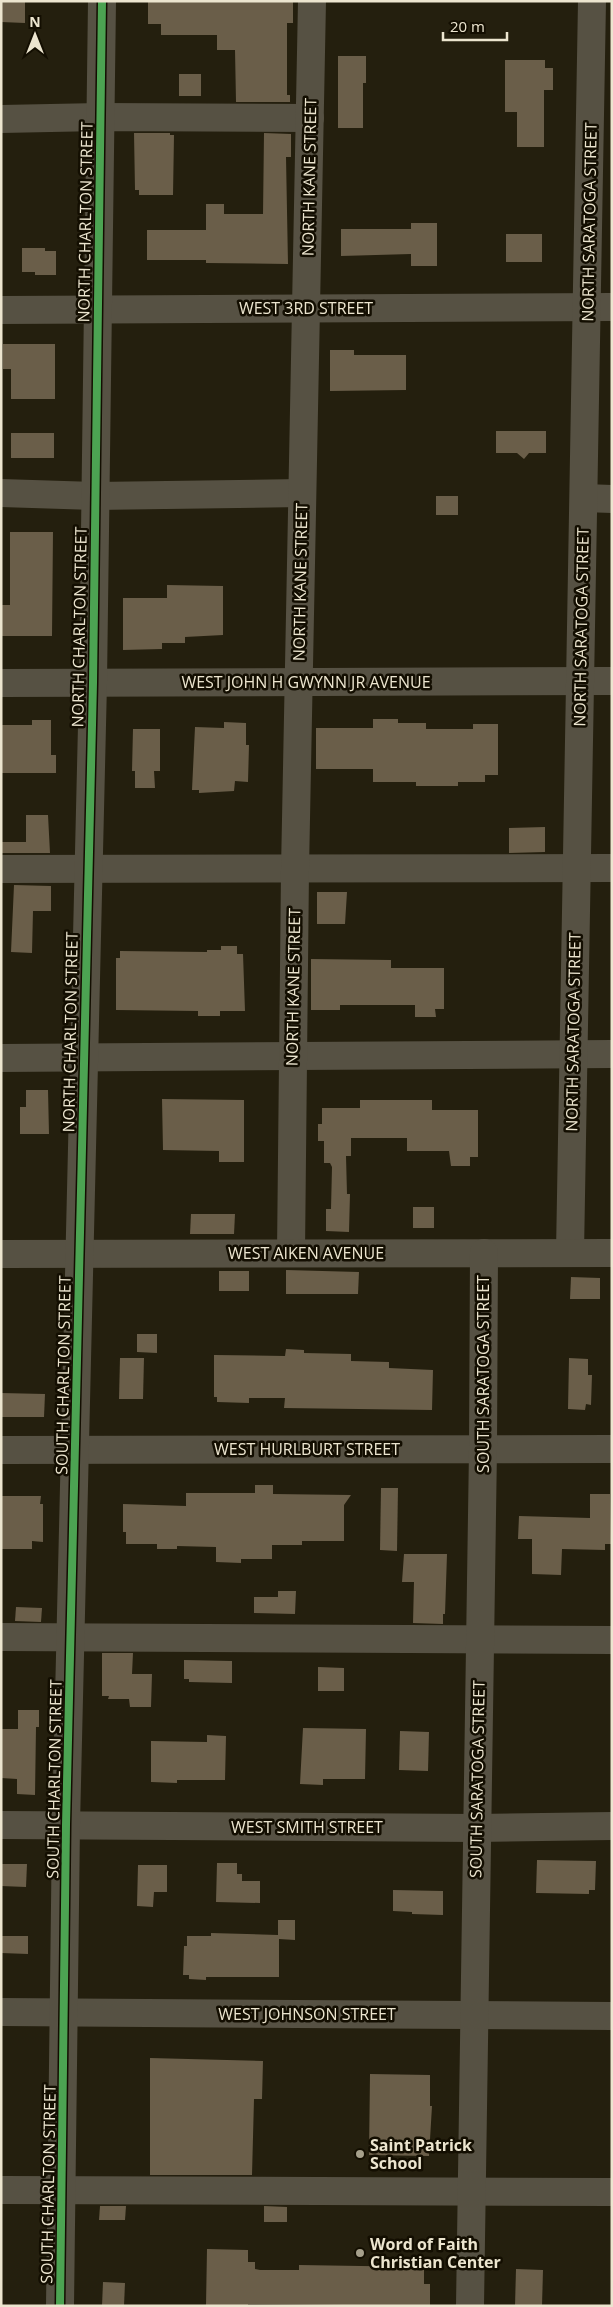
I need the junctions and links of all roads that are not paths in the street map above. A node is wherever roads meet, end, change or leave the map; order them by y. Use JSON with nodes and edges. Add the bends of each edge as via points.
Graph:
{"nodes":[{"id":1,"x":102,"y":1,"type":"edge"},
{"id":2,"x":312,"y":1,"type":"edge"},
{"id":3,"x":592,"y":1,"type":"edge"},
{"id":4,"x":100,"y":117,"type":"junction"},
{"id":5,"x":310,"y":118,"type":"junction"},
{"id":6,"x":1,"y":119,"type":"edge"},
{"id":7,"x":600,"y":306,"type":"edge"},
{"id":8,"x":306,"y":308,"type":"junction"},
{"id":9,"x":97,"y":309,"type":"junction"},
{"id":10,"x":1,"y":310,"type":"edge"},
{"id":11,"x":1,"y":493,"type":"edge"},
{"id":12,"x":302,"y":493,"type":"junction"},
{"id":13,"x":95,"y":496,"type":"junction"},
{"id":14,"x":584,"y":498,"type":"junction"},
{"id":15,"x":612,"y":499,"type":"edge"},
{"id":16,"x":580,"y":681,"type":"junction"},
{"id":17,"x":612,"y":681,"type":"edge"},
{"id":18,"x":298,"y":682,"type":"junction"},
{"id":19,"x":1,"y":683,"type":"edge"},
{"id":20,"x":93,"y":683,"type":"junction"},
{"id":21,"x":612,"y":868,"type":"edge"},
{"id":22,"x":1,"y":869,"type":"edge"},
{"id":23,"x":88,"y":869,"type":"junction"},
{"id":24,"x":576,"y":869,"type":"junction"},
{"id":25,"x":295,"y":870,"type":"junction"},
{"id":26,"x":572,"y":1054,"type":"junction"},
{"id":27,"x":612,"y":1054,"type":"edge"},
{"id":28,"x":292,"y":1055,"type":"junction"},
{"id":29,"x":83,"y":1057,"type":"junction"},
{"id":30,"x":1,"y":1058,"type":"edge"},
{"id":31,"x":291,"y":1252,"type":"junction"},
{"id":32,"x":484,"y":1253,"type":"junction"},
{"id":33,"x":570,"y":1253,"type":"junction"},
{"id":34,"x":612,"y":1253,"type":"edge"},
{"id":35,"x":1,"y":1254,"type":"edge"},
{"id":36,"x":79,"y":1254,"type":"junction"},
{"id":37,"x":483,"y":1449,"type":"junction"},
{"id":38,"x":612,"y":1449,"type":"edge"},
{"id":39,"x":1,"y":1450,"type":"edge"},
{"id":40,"x":76,"y":1450,"type":"junction"},
{"id":41,"x":1,"y":1637,"type":"edge"},
{"id":42,"x":70,"y":1638,"type":"junction"},
{"id":43,"x":480,"y":1640,"type":"junction"},
{"id":44,"x":612,"y":1640,"type":"edge"},
{"id":45,"x":1,"y":1825,"type":"edge"},
{"id":46,"x":66,"y":1825,"type":"junction"},
{"id":47,"x":612,"y":1826,"type":"edge"},
{"id":48,"x":476,"y":1828,"type":"junction"},
{"id":49,"x":1,"y":2012,"type":"edge"},
{"id":50,"x":64,"y":2012,"type":"junction"},
{"id":51,"x":474,"y":2015,"type":"junction"},
{"id":52,"x":612,"y":2016,"type":"edge"},
{"id":53,"x":1,"y":2190,"type":"edge"},
{"id":54,"x":62,"y":2191,"type":"junction"},
{"id":55,"x":612,"y":2192,"type":"edge"},
{"id":56,"x":471,"y":2193,"type":"junction"},
{"id":57,"x":60,"y":2306,"type":"edge"},
{"id":58,"x":470,"y":2306,"type":"edge"}],
"edges":[{"from":1,"to":4,"type":"street","name":"NORTH CHARLTON STREET"},
{"from":2,"to":5,"type":"street","name":"NORTH KANE STREET"},
{"from":3,"to":7,"type":"street","name":"NORTH SARATOGA STREET"},
{"from":4,"to":5,"type":"street"},
{"from":4,"to":6,"type":"street"},
{"from":4,"to":9,"type":"street","name":"NORTH CHARLTON STREET"},
{"from":5,"to":8,"type":"street","name":"NORTH KANE STREET"},
{"from":7,"to":8,"type":"street","name":"WEST 3RD STREET"},
{"from":7,"to":14,"type":"street","name":"NORTH SARATOGA STREET"},
{"from":8,"to":9,"type":"street","name":"WEST 3RD STREET"},
{"from":8,"to":12,"type":"street","name":"NORTH KANE STREET"},
{"from":9,"to":10,"type":"street","name":"WEST 3RD STREET"},
{"from":9,"to":13,"type":"street","name":"NORTH CHARLTON STREET"},
{"from":11,"to":13,"type":"street"},
{"from":12,"to":13,"type":"street"},
{"from":12,"to":18,"type":"street","name":"NORTH KANE STREET"},
{"from":13,"to":20,"type":"street","name":"NORTH CHARLTON STREET"},
{"from":14,"to":15,"type":"street"},
{"from":14,"to":16,"type":"street","name":"NORTH SARATOGA STREET"},
{"from":16,"to":17,"type":"street","name":"WEST JOHN H GWYNN JR AVENUE"},
{"from":16,"to":18,"type":"street","name":"WEST JOHN H GWYNN JR AVENUE"},
{"from":16,"to":24,"type":"street","name":"NORTH SARATOGA STREET"},
{"from":18,"to":20,"type":"street","name":"WEST JOHN H GWYNN JR AVENUE"},
{"from":18,"to":25,"type":"street","name":"NORTH KANE STREET"},
{"from":19,"to":20,"type":"street","name":"WEST JOHN H GWYNN JR AVENUE"},
{"from":20,"to":23,"type":"street","name":"NORTH CHARLTON STREET"},
{"from":21,"to":24,"type":"street"},
{"from":22,"to":23,"type":"street"},
{"from":23,"to":25,"type":"street"},
{"from":23,"to":29,"type":"street","name":"NORTH CHARLTON STREET"},
{"from":24,"to":25,"type":"street"},
{"from":24,"to":26,"type":"street","name":"NORTH SARATOGA STREET"},
{"from":25,"to":28,"type":"street","name":"NORTH KANE STREET"},
{"from":26,"to":27,"type":"street"},
{"from":26,"to":28,"type":"street"},
{"from":26,"to":33,"type":"street","name":"NORTH SARATOGA STREET"},
{"from":28,"to":29,"type":"street"},
{"from":28,"to":31,"type":"street","name":"NORTH KANE STREET"},
{"from":29,"to":30,"type":"street"},
{"from":29,"to":36,"type":"street","name":"NORTH CHARLTON STREET"},
{"from":31,"to":32,"type":"street","name":"WEST AIKEN AVENUE"},
{"from":31,"to":36,"type":"street","name":"WEST AIKEN AVENUE"},
{"from":32,"to":33,"type":"street","name":"WEST AIKEN AVENUE"},
{"from":32,"to":37,"type":"street","name":"SOUTH SARATOGA STREET"},
{"from":33,"to":34,"type":"street","name":"WEST AIKEN AVENUE"},
{"from":35,"to":36,"type":"street","name":"WEST AIKEN AVENUE"},
{"from":36,"to":40,"type":"street","name":"SOUTH CHARLTON STREET"},
{"from":37,"to":38,"type":"street","name":"WEST HURLBURT STREET"},
{"from":37,"to":40,"type":"street","name":"WEST HURLBURT STREET"},
{"from":37,"to":43,"type":"street","name":"SOUTH SARATOGA STREET"},
{"from":39,"to":40,"type":"street","name":"WEST HURLBURT STREET"},
{"from":40,"to":42,"type":"street","name":"SOUTH CHARLTON STREET"},
{"from":41,"to":42,"type":"street"},
{"from":42,"to":43,"type":"street"},
{"from":42,"to":46,"type":"street","name":"SOUTH CHARLTON STREET"},
{"from":43,"to":44,"type":"street"},
{"from":43,"to":48,"type":"street","name":"SOUTH SARATOGA STREET"},
{"from":45,"to":46,"type":"street","name":"WEST SMITH STREET"},
{"from":46,"to":48,"type":"street","name":"WEST SMITH STREET"},
{"from":46,"to":50,"type":"street","name":"SOUTH CHARLTON STREET"},
{"from":47,"to":48,"type":"street","name":"WEST SMITH STREET"},
{"from":48,"to":51,"type":"street","name":"SOUTH SARATOGA STREET"},
{"from":49,"to":50,"type":"street","name":"WEST JOHNSON STREET"},
{"from":50,"to":51,"type":"street","name":"WEST JOHNSON STREET"},
{"from":50,"to":54,"type":"street","name":"SOUTH CHARLTON STREET"},
{"from":51,"to":52,"type":"street","name":"WEST JOHNSON STREET"},
{"from":51,"to":56,"type":"street","name":"SOUTH SARATOGA STREET"},
{"from":53,"to":54,"type":"street"},
{"from":54,"to":56,"type":"street"},
{"from":54,"to":57,"type":"street","name":"SOUTH CHARLTON STREET"},
{"from":55,"to":56,"type":"street"},
{"from":56,"to":58,"type":"street","name":"SOUTH SARATOGA STREET"}]}
